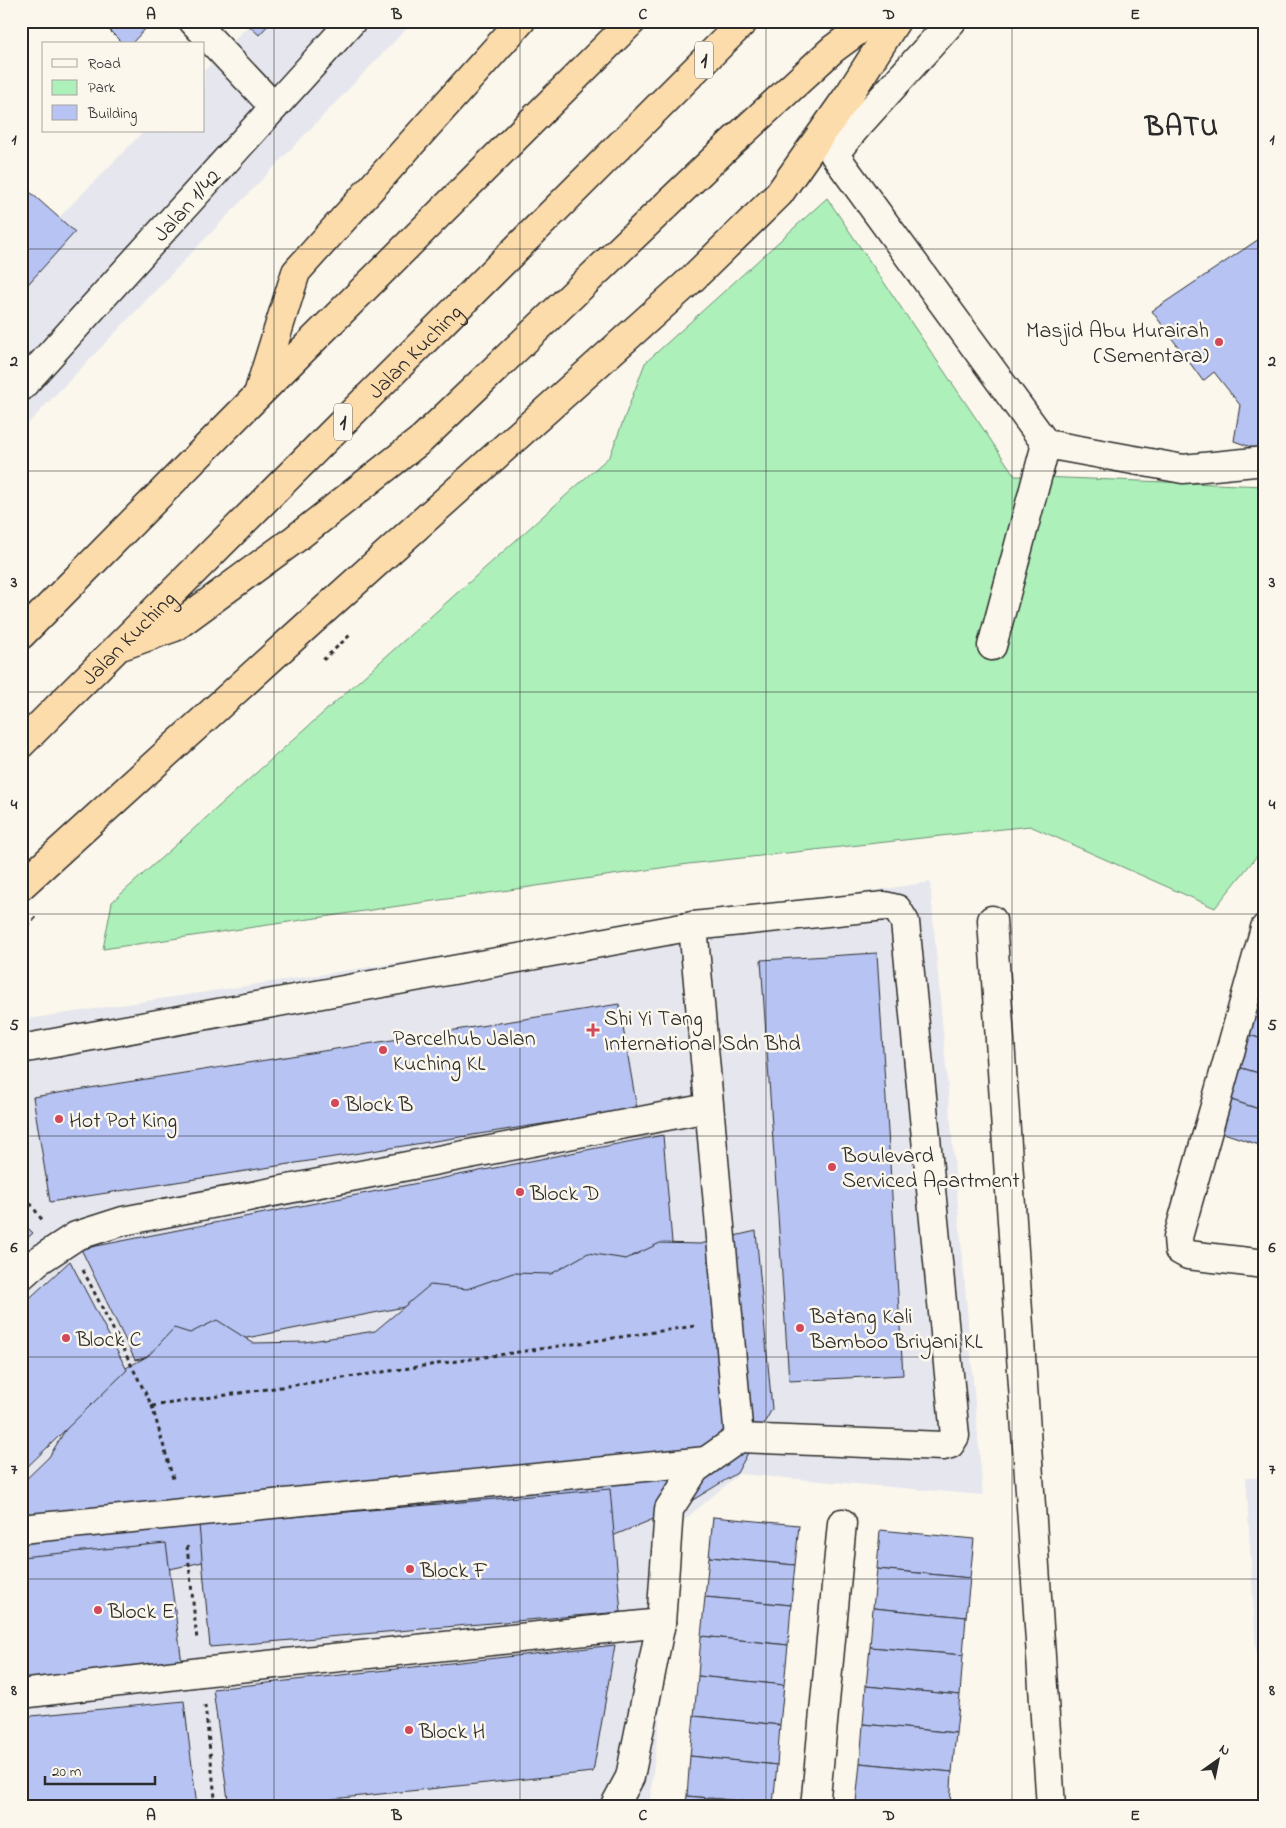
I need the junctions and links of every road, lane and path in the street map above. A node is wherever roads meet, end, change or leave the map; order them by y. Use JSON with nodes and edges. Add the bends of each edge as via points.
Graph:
{"nodes":[{"id":1,"x":193,"y":21,"type":"edge"},
{"id":2,"x":352,"y":21,"type":"edge"},
{"id":3,"x":521,"y":21,"type":"edge"},
{"id":4,"x":632,"y":21,"type":"edge"},
{"id":5,"x":744,"y":21,"type":"edge"},
{"id":6,"x":871,"y":21,"type":"edge"},
{"id":7,"x":896,"y":21,"type":"edge"},
{"id":8,"x":952,"y":21,"type":"edge"},
{"id":9,"x":274,"y":107,"type":"junction"},
{"id":10,"x":21,"y":387,"type":"edge"},
{"id":11,"x":258,"y":395,"type":"junction"},
{"id":12,"x":1046,"y":444,"type":"junction"},
{"id":13,"x":1265,"y":461,"type":"edge"},
{"id":14,"x":21,"y":635,"type":"edge"},
{"id":15,"x":992,"y":646,"type":"dead end"},
{"id":16,"x":117,"y":647,"type":"junction"},
{"id":17,"x":21,"y":744,"type":"edge"},
{"id":18,"x":21,"y":886,"type":"edge"},
{"id":19,"x":992,"y":920,"type":"dead end"},
{"id":20,"x":693,"y":926,"type":"junction"},
{"id":21,"x":1265,"y":928,"type":"edge"},
{"id":22,"x":21,"y":1049,"type":"edge"},
{"id":23,"x":708,"y":1108,"type":"junction"},
{"id":24,"x":1265,"y":1264,"type":"edge"},
{"id":25,"x":21,"y":1276,"type":"edge"},
{"id":26,"x":728,"y":1322,"type":"junction"},
{"id":27,"x":152,"y":1406,"type":"dead end"},
{"id":28,"x":739,"y":1438,"type":"junction"},
{"id":29,"x":706,"y":1461,"type":"junction"},
{"id":30,"x":842,"y":1524,"type":"dead end"},
{"id":31,"x":21,"y":1529,"type":"edge"},
{"id":32,"x":661,"y":1624,"type":"junction"},
{"id":33,"x":21,"y":1694,"type":"edge"},
{"id":34,"x":614,"y":1807,"type":"edge"},
{"id":35,"x":815,"y":1807,"type":"edge"},
{"id":36,"x":1051,"y":1807,"type":"edge"}],
"edges":[{"from":1,"to":9,"type":"street"},
{"from":2,"to":9,"type":"street","name":"Jalan 1/42"},
{"from":3,"to":11,"type":"highway","via":[[296,272]]},
{"from":4,"to":11,"type":"highway"},
{"from":5,"to":16,"type":"highway","name":"Jalan Kuching","number":"1"},
{"from":6,"to":16,"type":"highway","via":[[833,49],[730,144],[422,439],[295,539],[175,627]]},
{"from":7,"to":18,"type":"highway","via":[[850,94],[778,194],[692,279]]},
{"from":8,"to":12,"type":"street","via":[[834,154]]},
{"from":9,"to":10,"type":"street","name":"Jalan 1/42"},
{"from":11,"to":14,"type":"highway"},
{"from":12,"to":13,"type":"street","via":[[1183,469]]},
{"from":12,"to":15,"type":"street"},
{"from":16,"to":17,"type":"highway","name":"Jalan Kuching","number":"1"},
{"from":19,"to":36,"type":"street"},
{"from":20,"to":22,"type":"street"},
{"from":20,"to":23,"type":"street"},
{"from":20,"to":28,"type":"street","via":[[885,906],[897,909],[905,922],[955,1436],[950,1444],[943,1446]]},
{"from":21,"to":24,"type":"street","via":[[1178,1237],[1179,1250],[1188,1255]]},
{"from":23,"to":25,"type":"street","via":[[123,1221],[76,1236]]},
{"from":23,"to":26,"type":"street"},
{"from":26,"to":27,"type":"path"},
{"from":26,"to":28,"type":"street"},
{"from":28,"to":29,"type":"street"},
{"from":29,"to":31,"type":"street"},
{"from":29,"to":32,"type":"street","via":[[695,1468],[669,1509]]},
{"from":30,"to":35,"type":"street"},
{"from":32,"to":33,"type":"street"},
{"from":32,"to":34,"type":"street","via":[[630,1777]]}]}
